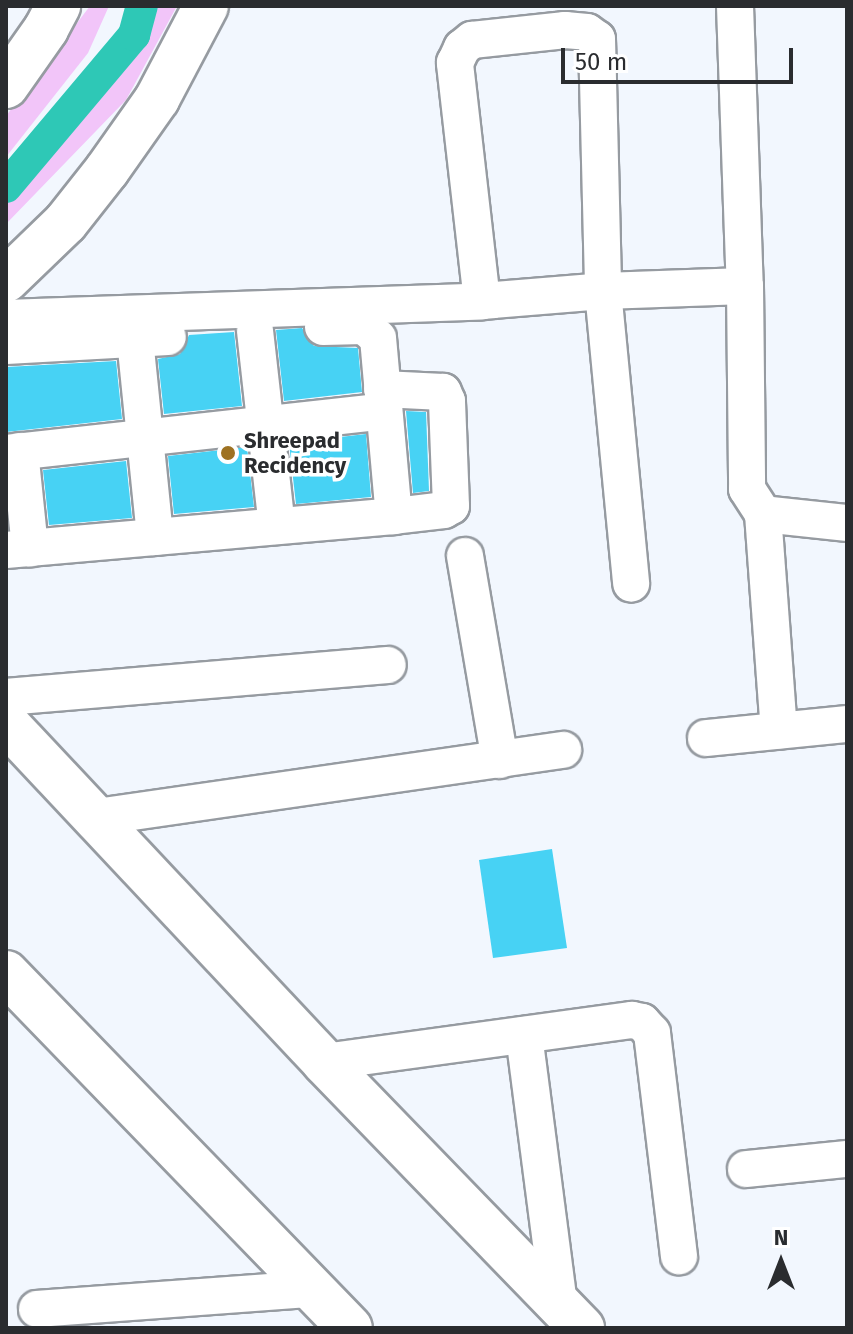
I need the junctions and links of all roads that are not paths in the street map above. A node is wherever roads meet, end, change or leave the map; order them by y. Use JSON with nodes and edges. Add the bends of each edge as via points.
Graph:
{"nodes":[{"id":1,"x":58,"y":6,"type":"edge"},
{"id":2,"x":206,"y":6,"type":"edge"},
{"id":3,"x":735,"y":6,"type":"edge"},
{"id":4,"x":564,"y":18,"type":"edge"},
{"id":5,"x":6,"y":86,"type":"edge"},
{"id":6,"x":6,"y":280,"type":"edge"},
{"id":7,"x":745,"y":286,"type":"junction"},
{"id":8,"x":603,"y":291,"type":"junction"},
{"id":9,"x":482,"y":301,"type":"junction"},
{"id":10,"x":6,"y":318,"type":"edge"},
{"id":11,"x":255,"y":331,"type":"junction"},
{"id":12,"x":135,"y":339,"type":"junction"},
{"id":13,"x":6,"y":346,"type":"edge"},
{"id":14,"x":383,"y":400,"type":"junction"},
{"id":15,"x":266,"y":424,"type":"junction"},
{"id":16,"x":145,"y":439,"type":"junction"},
{"id":17,"x":13,"y":452,"type":"edge"},
{"id":18,"x":763,"y":514,"type":"junction"},
{"id":19,"x":394,"y":516,"type":"junction"},
{"id":20,"x":847,"y":523,"type":"edge"},
{"id":21,"x":277,"y":526,"type":"junction"},
{"id":22,"x":155,"y":537,"type":"junction"},
{"id":23,"x":18,"y":549,"type":"edge"},
{"id":24,"x":465,"y":556,"type":"dead end"},
{"id":25,"x":631,"y":584,"type":"dead end"},
{"id":26,"x":388,"y":665,"type":"dead end"},
{"id":27,"x":6,"y":697,"type":"edge"},
{"id":28,"x":6,"y":723,"type":"edge"},
{"id":29,"x":847,"y":724,"type":"edge"},
{"id":30,"x":779,"y":730,"type":"junction"},
{"id":31,"x":706,"y":738,"type":"dead end"},
{"id":32,"x":563,"y":750,"type":"dead end"},
{"id":33,"x":500,"y":760,"type":"junction"},
{"id":34,"x":97,"y":817,"type":"junction"},
{"id":35,"x":6,"y":973,"type":"edge"},
{"id":36,"x":524,"y":1035,"type":"junction"},
{"id":37,"x":324,"y":1062,"type":"junction"},
{"id":38,"x":847,"y":1159,"type":"edge"},
{"id":39,"x":746,"y":1169,"type":"dead end"},
{"id":40,"x":679,"y":1256,"type":"dead end"},
{"id":41,"x":310,"y":1289,"type":"junction"},
{"id":42,"x":37,"y":1309,"type":"dead end"},
{"id":43,"x":570,"y":1316,"type":"edge"},
{"id":44,"x":350,"y":1328,"type":"edge"}],
"edges":[{"from":1,"to":5,"type":"street"},
{"from":2,"to":6,"type":"street","via":[[157,99],[107,170],[66,222]]},
{"from":3,"to":7,"type":"street"},
{"from":4,"to":8,"type":"street","via":[[597,39]]},
{"from":4,"to":9,"type":"street","via":[[472,40],[455,63]]},
{"from":7,"to":8,"type":"street"},
{"from":7,"to":18,"type":"street","via":[[747,489]]},
{"from":8,"to":9,"type":"street"},
{"from":8,"to":25,"type":"street"},
{"from":9,"to":10,"type":"street"},
{"from":11,"to":12,"type":"street"},
{"from":11,"to":14,"type":"street","via":[[364,326],[378,338]]},
{"from":11,"to":15,"type":"street"},
{"from":12,"to":13,"type":"street"},
{"from":12,"to":16,"type":"street"},
{"from":14,"to":15,"type":"street"},
{"from":14,"to":19,"type":"street"},
{"from":14,"to":19,"type":"street","via":[[434,388],[447,401],[451,506]]},
{"from":15,"to":16,"type":"street"},
{"from":15,"to":21,"type":"street"},
{"from":16,"to":17,"type":"street"},
{"from":16,"to":22,"type":"street"},
{"from":17,"to":23,"type":"street"},
{"from":18,"to":20,"type":"street"},
{"from":18,"to":30,"type":"street"},
{"from":19,"to":21,"type":"street"},
{"from":21,"to":22,"type":"street"},
{"from":22,"to":23,"type":"street"},
{"from":24,"to":33,"type":"street"},
{"from":26,"to":27,"type":"street"},
{"from":28,"to":34,"type":"street"},
{"from":29,"to":30,"type":"street"},
{"from":30,"to":31,"type":"street"},
{"from":32,"to":33,"type":"street"},
{"from":33,"to":34,"type":"street"},
{"from":34,"to":37,"type":"street"},
{"from":35,"to":41,"type":"street"},
{"from":36,"to":37,"type":"street"},
{"from":36,"to":40,"type":"street","via":[[632,1020],[649,1026]]},
{"from":36,"to":43,"type":"street"},
{"from":37,"to":43,"type":"street"},
{"from":38,"to":39,"type":"street"},
{"from":41,"to":42,"type":"street"},
{"from":41,"to":44,"type":"street"}]}
